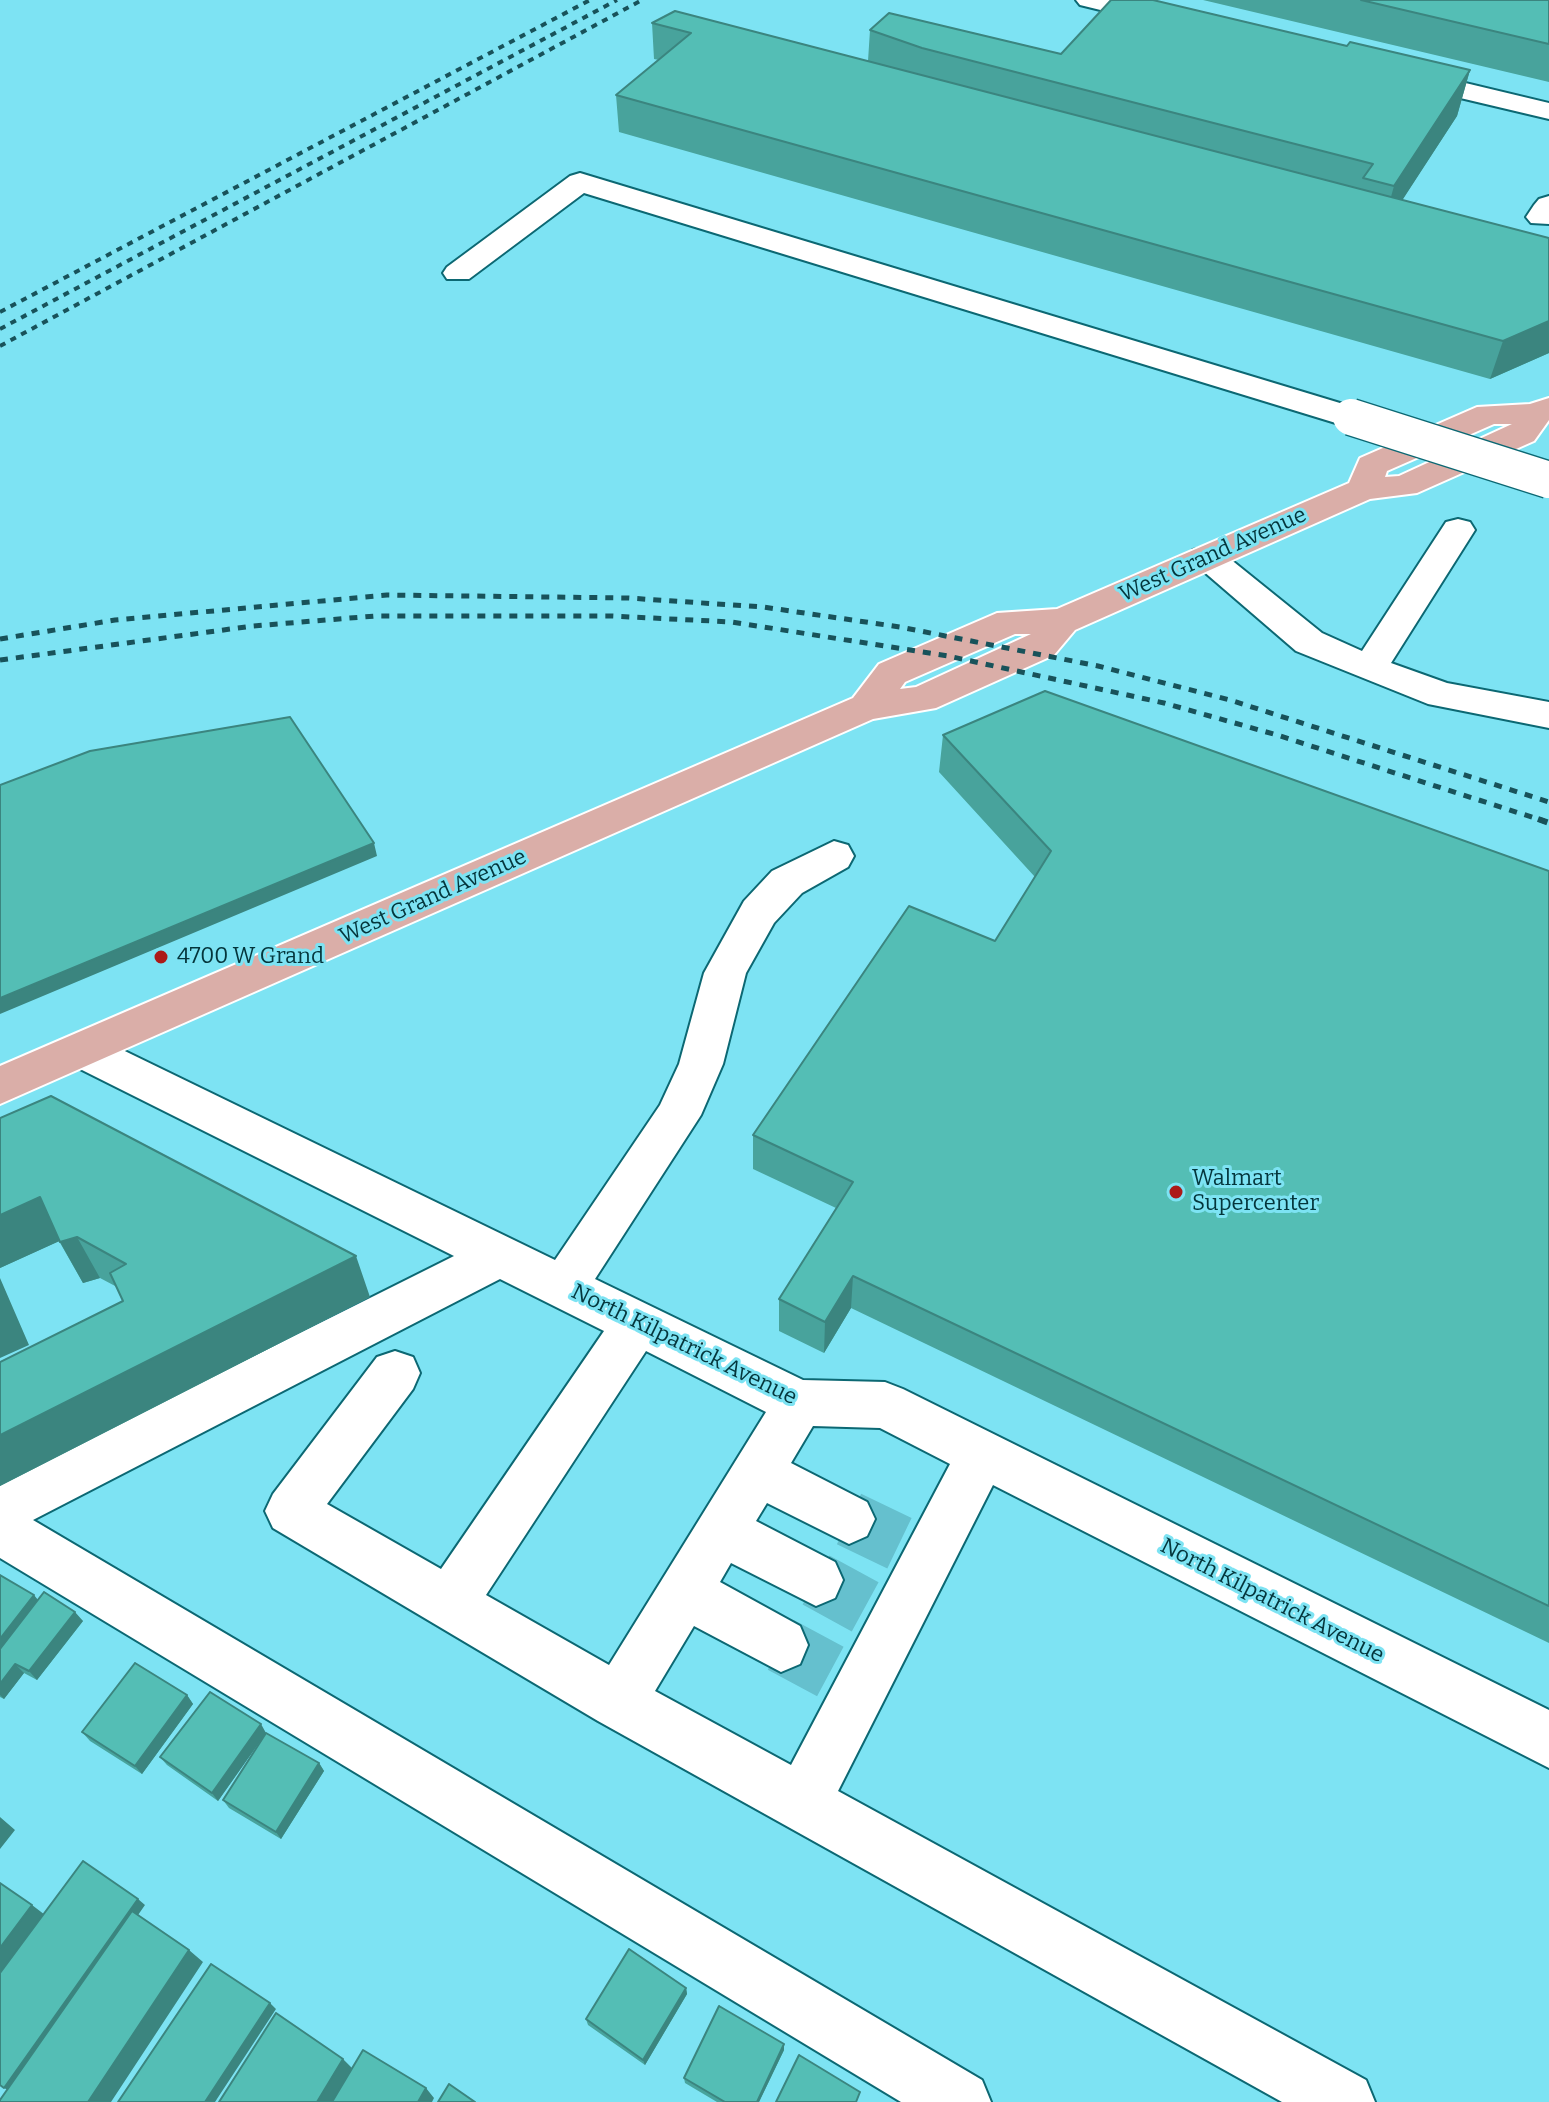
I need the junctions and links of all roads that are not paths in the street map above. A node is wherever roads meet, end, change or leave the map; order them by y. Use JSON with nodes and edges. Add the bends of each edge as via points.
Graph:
{"nodes":[{"id":1,"x":1089,"y":0,"type":"edge"},
{"id":2,"x":1196,"y":26,"type":"edge"},
{"id":3,"x":1380,"y":70,"type":"edge"},
{"id":4,"x":1549,"y":111,"type":"edge"},
{"id":5,"x":458,"y":273,"type":"dead end"},
{"id":6,"x":1541,"y":411,"type":"edge"},
{"id":7,"x":1549,"y":480,"type":"edge"},
{"id":8,"x":1458,"y":530,"type":"dead end"},
{"id":9,"x":1206,"y":558,"type":"junction"},
{"id":10,"x":1369,"y":669,"type":"junction"},
{"id":11,"x":1549,"y":715,"type":"edge"},
{"id":12,"x":834,"y":856,"type":"dead end"},
{"id":13,"x":82,"y":1050,"type":"junction"},
{"id":14,"x":0,"y":1086,"type":"edge"},
{"id":15,"x":499,"y":1256,"type":"junction"},
{"id":16,"x":563,"y":1287,"type":"junction"},
{"id":17,"x":637,"y":1323,"type":"junction"},
{"id":18,"x":395,"y":1373,"type":"dead end"},
{"id":19,"x":799,"y":1403,"type":"junction"},
{"id":20,"x":982,"y":1454,"type":"junction"},
{"id":21,"x":757,"y":1472,"type":"junction"},
{"id":22,"x":0,"y":1510,"type":"edge"},
{"id":23,"x":849,"y":1519,"type":"tunnel mouth"},
{"id":24,"x":0,"y":1529,"type":"edge"},
{"id":25,"x":722,"y":1531,"type":"junction"},
{"id":26,"x":816,"y":1580,"type":"tunnel mouth"},
{"id":27,"x":685,"y":1592,"type":"junction"},
{"id":28,"x":450,"y":1603,"type":"junction"},
{"id":29,"x":781,"y":1645,"type":"tunnel mouth"},
{"id":30,"x":618,"y":1701,"type":"junction"},
{"id":31,"x":1549,"y":1740,"type":"edge"},
{"id":32,"x":802,"y":1803,"type":"junction"},
{"id":33,"x":960,"y":2102,"type":"edge"},
{"id":34,"x":1344,"y":2102,"type":"edge"}],
"edges":[{"from":1,"to":2,"type":"street"},
{"from":3,"to":4,"type":"street"},
{"from":5,"to":7,"type":"street","bridge":true,"via":[[580,182]]},
{"from":6,"to":9,"type":"main road","name":"West Grand Avenue","via":[[1522,434],[1405,486],[1364,489]]},
{"from":8,"to":10,"type":"street"},
{"from":9,"to":10,"type":"street","via":[[1309,642]]},
{"from":9,"to":13,"type":"main road","name":"West Grand Avenue","via":[[1062,621],[1041,646],[923,699],[866,707]]},
{"from":10,"to":11,"type":"street","via":[[1441,695]]},
{"from":12,"to":16,"type":"street","via":[[787,882],[759,912],[725,973],[701,1064],[678,1115]]},
{"from":13,"to":14,"type":"main road","name":"West Grand Avenue"},
{"from":13,"to":15,"type":"street","name":"North Kilpatrick Avenue"},
{"from":15,"to":16,"type":"street","name":"North Kilpatrick Avenue"},
{"from":15,"to":22,"type":"street"},
{"from":16,"to":17,"type":"street","name":"North Kilpatrick Avenue"},
{"from":17,"to":19,"type":"street","name":"North Kilpatrick Avenue"},
{"from":17,"to":28,"type":"street"},
{"from":18,"to":28,"type":"street","via":[[291,1511]]},
{"from":19,"to":20,"type":"street","name":"North Kilpatrick Avenue","via":[[885,1405]]},
{"from":19,"to":21,"type":"street"},
{"from":20,"to":31,"type":"street","name":"North Kilpatrick Avenue"},
{"from":20,"to":32,"type":"street","via":[[916,1552],[848,1682]]},
{"from":21,"to":23,"type":"street"},
{"from":21,"to":25,"type":"street"},
{"from":24,"to":33,"type":"street"},
{"from":25,"to":26,"type":"street"},
{"from":25,"to":27,"type":"street"},
{"from":27,"to":29,"type":"street"},
{"from":27,"to":30,"type":"street"},
{"from":28,"to":30,"type":"street"},
{"from":30,"to":32,"type":"street"},
{"from":32,"to":34,"type":"street"}]}
